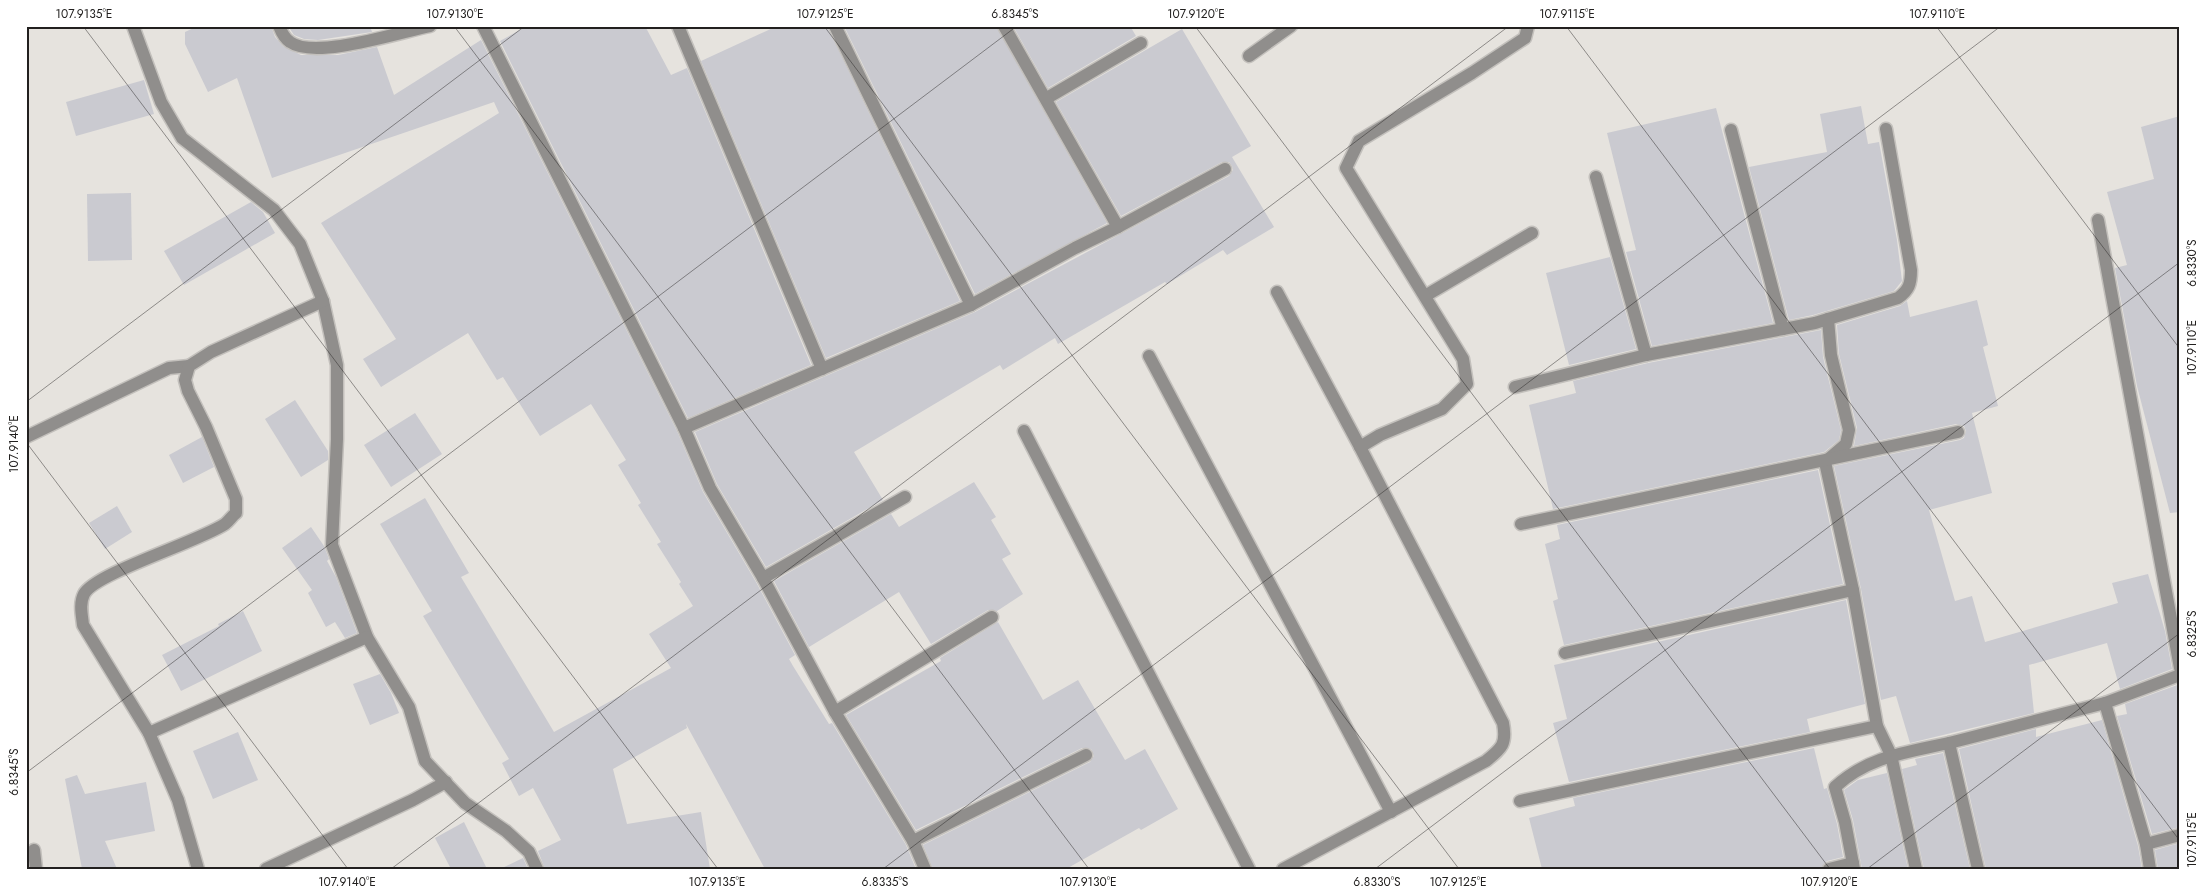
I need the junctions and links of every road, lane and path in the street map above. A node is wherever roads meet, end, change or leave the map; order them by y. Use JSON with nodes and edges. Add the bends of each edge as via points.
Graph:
{"nodes":[{"id":1,"x":133,"y":26,"type":"edge"},
{"id":2,"x":279,"y":26,"type":"edge"},
{"id":3,"x":430,"y":26,"type":"edge"},
{"id":4,"x":482,"y":26,"type":"edge"},
{"id":5,"x":678,"y":26,"type":"edge"},
{"id":6,"x":835,"y":26,"type":"edge"},
{"id":7,"x":1004,"y":26,"type":"edge"},
{"id":8,"x":1291,"y":26,"type":"edge"},
{"id":9,"x":1528,"y":26,"type":"edge"},
{"id":10,"x":1141,"y":43,"type":"dead end"},
{"id":11,"x":1249,"y":56,"type":"dead end"},
{"id":12,"x":1047,"y":98,"type":"junction"},
{"id":13,"x":1886,"y":129,"type":"dead end"},
{"id":14,"x":1730,"y":130,"type":"dead end"},
{"id":15,"x":1225,"y":169,"type":"dead end"},
{"id":16,"x":1596,"y":178,"type":"dead end"},
{"id":17,"x":2098,"y":220,"type":"dead end"},
{"id":18,"x":1118,"y":227,"type":"junction"},
{"id":19,"x":1532,"y":233,"type":"dead end"},
{"id":20,"x":1277,"y":292,"type":"dead end"},
{"id":21,"x":1425,"y":296,"type":"junction"},
{"id":22,"x":323,"y":301,"type":"junction"},
{"id":23,"x":971,"y":305,"type":"junction"},
{"id":24,"x":1828,"y":319,"type":"junction"},
{"id":25,"x":1783,"y":328,"type":"junction"},
{"id":26,"x":1646,"y":354,"type":"junction"},
{"id":27,"x":1149,"y":356,"type":"dead end"},
{"id":28,"x":189,"y":366,"type":"junction"},
{"id":29,"x":822,"y":369,"type":"junction"},
{"id":30,"x":1515,"y":387,"type":"dead end"},
{"id":31,"x":684,"y":428,"type":"junction"},
{"id":32,"x":1024,"y":431,"type":"dead end"},
{"id":33,"x":28,"y":432,"type":"edge"},
{"id":34,"x":1958,"y":432,"type":"dead end"},
{"id":35,"x":1360,"y":446,"type":"junction"},
{"id":36,"x":1825,"y":462,"type":"junction"},
{"id":37,"x":905,"y":497,"type":"dead end"},
{"id":38,"x":1520,"y":524,"type":"dead end"},
{"id":39,"x":763,"y":578,"type":"junction"},
{"id":40,"x":1853,"y":590,"type":"junction"},
{"id":41,"x":992,"y":617,"type":"dead end"},
{"id":42,"x":367,"y":637,"type":"junction"},
{"id":43,"x":1565,"y":654,"type":"dead end"},
{"id":44,"x":2180,"y":668,"type":"edge"},
{"id":45,"x":2180,"y":675,"type":"edge"},
{"id":46,"x":2105,"y":703,"type":"junction"},
{"id":47,"x":835,"y":712,"type":"junction"},
{"id":48,"x":1877,"y":726,"type":"junction"},
{"id":49,"x":149,"y":733,"type":"junction"},
{"id":50,"x":1949,"y":743,"type":"junction"},
{"id":51,"x":1086,"y":755,"type":"dead end"},
{"id":52,"x":1891,"y":755,"type":"junction"},
{"id":53,"x":446,"y":782,"type":"junction"},
{"id":54,"x":1520,"y":801,"type":"dead end"},
{"id":55,"x":1391,"y":812,"type":"junction"},
{"id":56,"x":2180,"y":835,"type":"edge"},
{"id":57,"x":913,"y":841,"type":"junction"},
{"id":58,"x":2146,"y":844,"type":"junction"},
{"id":59,"x":34,"y":850,"type":"dead end"},
{"id":60,"x":1853,"y":866,"type":"edge"},
{"id":61,"x":36,"y":869,"type":"edge"},
{"id":62,"x":198,"y":869,"type":"edge"},
{"id":63,"x":266,"y":869,"type":"edge"},
{"id":64,"x":537,"y":869,"type":"edge"},
{"id":65,"x":925,"y":869,"type":"edge"},
{"id":66,"x":1249,"y":869,"type":"edge"},
{"id":67,"x":1283,"y":869,"type":"edge"},
{"id":68,"x":1829,"y":869,"type":"edge"},
{"id":69,"x":1916,"y":869,"type":"edge"},
{"id":70,"x":1978,"y":869,"type":"edge"},
{"id":71,"x":2150,"y":869,"type":"edge"}],
"edges":[{"from":1,"to":22,"type":"street","via":[[161,102],[182,138],[274,210],[300,244]]},
{"from":2,"to":3,"type":"street","via":[[290,42],[305,47],[325,47],[363,43]]},
{"from":4,"to":31,"type":"street"},
{"from":5,"to":29,"type":"street"},
{"from":6,"to":23,"type":"street"},
{"from":7,"to":12,"type":"street"},
{"from":8,"to":11,"type":"street"},
{"from":9,"to":21,"type":"street","via":[[1525,38],[1359,141],[1346,168]]},
{"from":10,"to":12,"type":"street"},
{"from":12,"to":18,"type":"street"},
{"from":13,"to":24,"type":"street","via":[[1911,284],[1907,292],[1898,298]]},
{"from":14,"to":25,"type":"street"},
{"from":15,"to":18,"type":"street"},
{"from":16,"to":26,"type":"street"},
{"from":17,"to":44,"type":"street"},
{"from":18,"to":23,"type":"street"},
{"from":19,"to":21,"type":"street"},
{"from":20,"to":35,"type":"street"},
{"from":21,"to":35,"type":"street","via":[[1463,359],[1468,384],[1442,409]]},
{"from":22,"to":28,"type":"street","via":[[211,352]]},
{"from":22,"to":42,"type":"street","via":[[337,366],[332,545]]},
{"from":23,"to":29,"type":"street"},
{"from":24,"to":25,"type":"street"},
{"from":24,"to":36,"type":"street","via":[[1831,355],[1849,430],[1846,444]]},
{"from":25,"to":26,"type":"street"},
{"from":26,"to":30,"type":"street"},
{"from":27,"to":55,"type":"street"},
{"from":28,"to":33,"type":"street","via":[[169,368]]},
{"from":28,"to":49,"type":"street","via":[[185,380],[188,391],[236,499],[236,513],[225,524],[103,578],[84,595],[81,607],[83,625]]},
{"from":29,"to":31,"type":"street"},
{"from":31,"to":39,"type":"street","via":[[710,488]]},
{"from":32,"to":66,"type":"street"},
{"from":34,"to":36,"type":"street"},
{"from":35,"to":55,"type":"street","via":[[1503,723],[1506,738],[1486,762]]},
{"from":36,"to":38,"type":"street"},
{"from":36,"to":40,"type":"street"},
{"from":37,"to":39,"type":"street"},
{"from":39,"to":47,"type":"street"},
{"from":40,"to":43,"type":"street"},
{"from":40,"to":48,"type":"street"},
{"from":41,"to":47,"type":"street"},
{"from":42,"to":49,"type":"street"},
{"from":42,"to":53,"type":"street","via":[[409,707],[426,760]]},
{"from":45,"to":46,"type":"street"},
{"from":46,"to":50,"type":"street"},
{"from":46,"to":58,"type":"street"},
{"from":47,"to":57,"type":"street"},
{"from":48,"to":52,"type":"street"},
{"from":48,"to":54,"type":"street"},
{"from":49,"to":62,"type":"street","via":[[178,800]]},
{"from":50,"to":52,"type":"street"},
{"from":50,"to":70,"type":"street"},
{"from":51,"to":57,"type":"street"},
{"from":52,"to":60,"type":"street","via":[[1848,775],[1835,787]]},
{"from":52,"to":69,"type":"street"},
{"from":53,"to":63,"type":"street"},
{"from":53,"to":64,"type":"street","via":[[465,802],[529,852]]},
{"from":55,"to":67,"type":"street"},
{"from":56,"to":58,"type":"street"},
{"from":57,"to":65,"type":"street"},
{"from":58,"to":71,"type":"street"},
{"from":59,"to":61,"type":"street"},
{"from":60,"to":68,"type":"street"}]}
